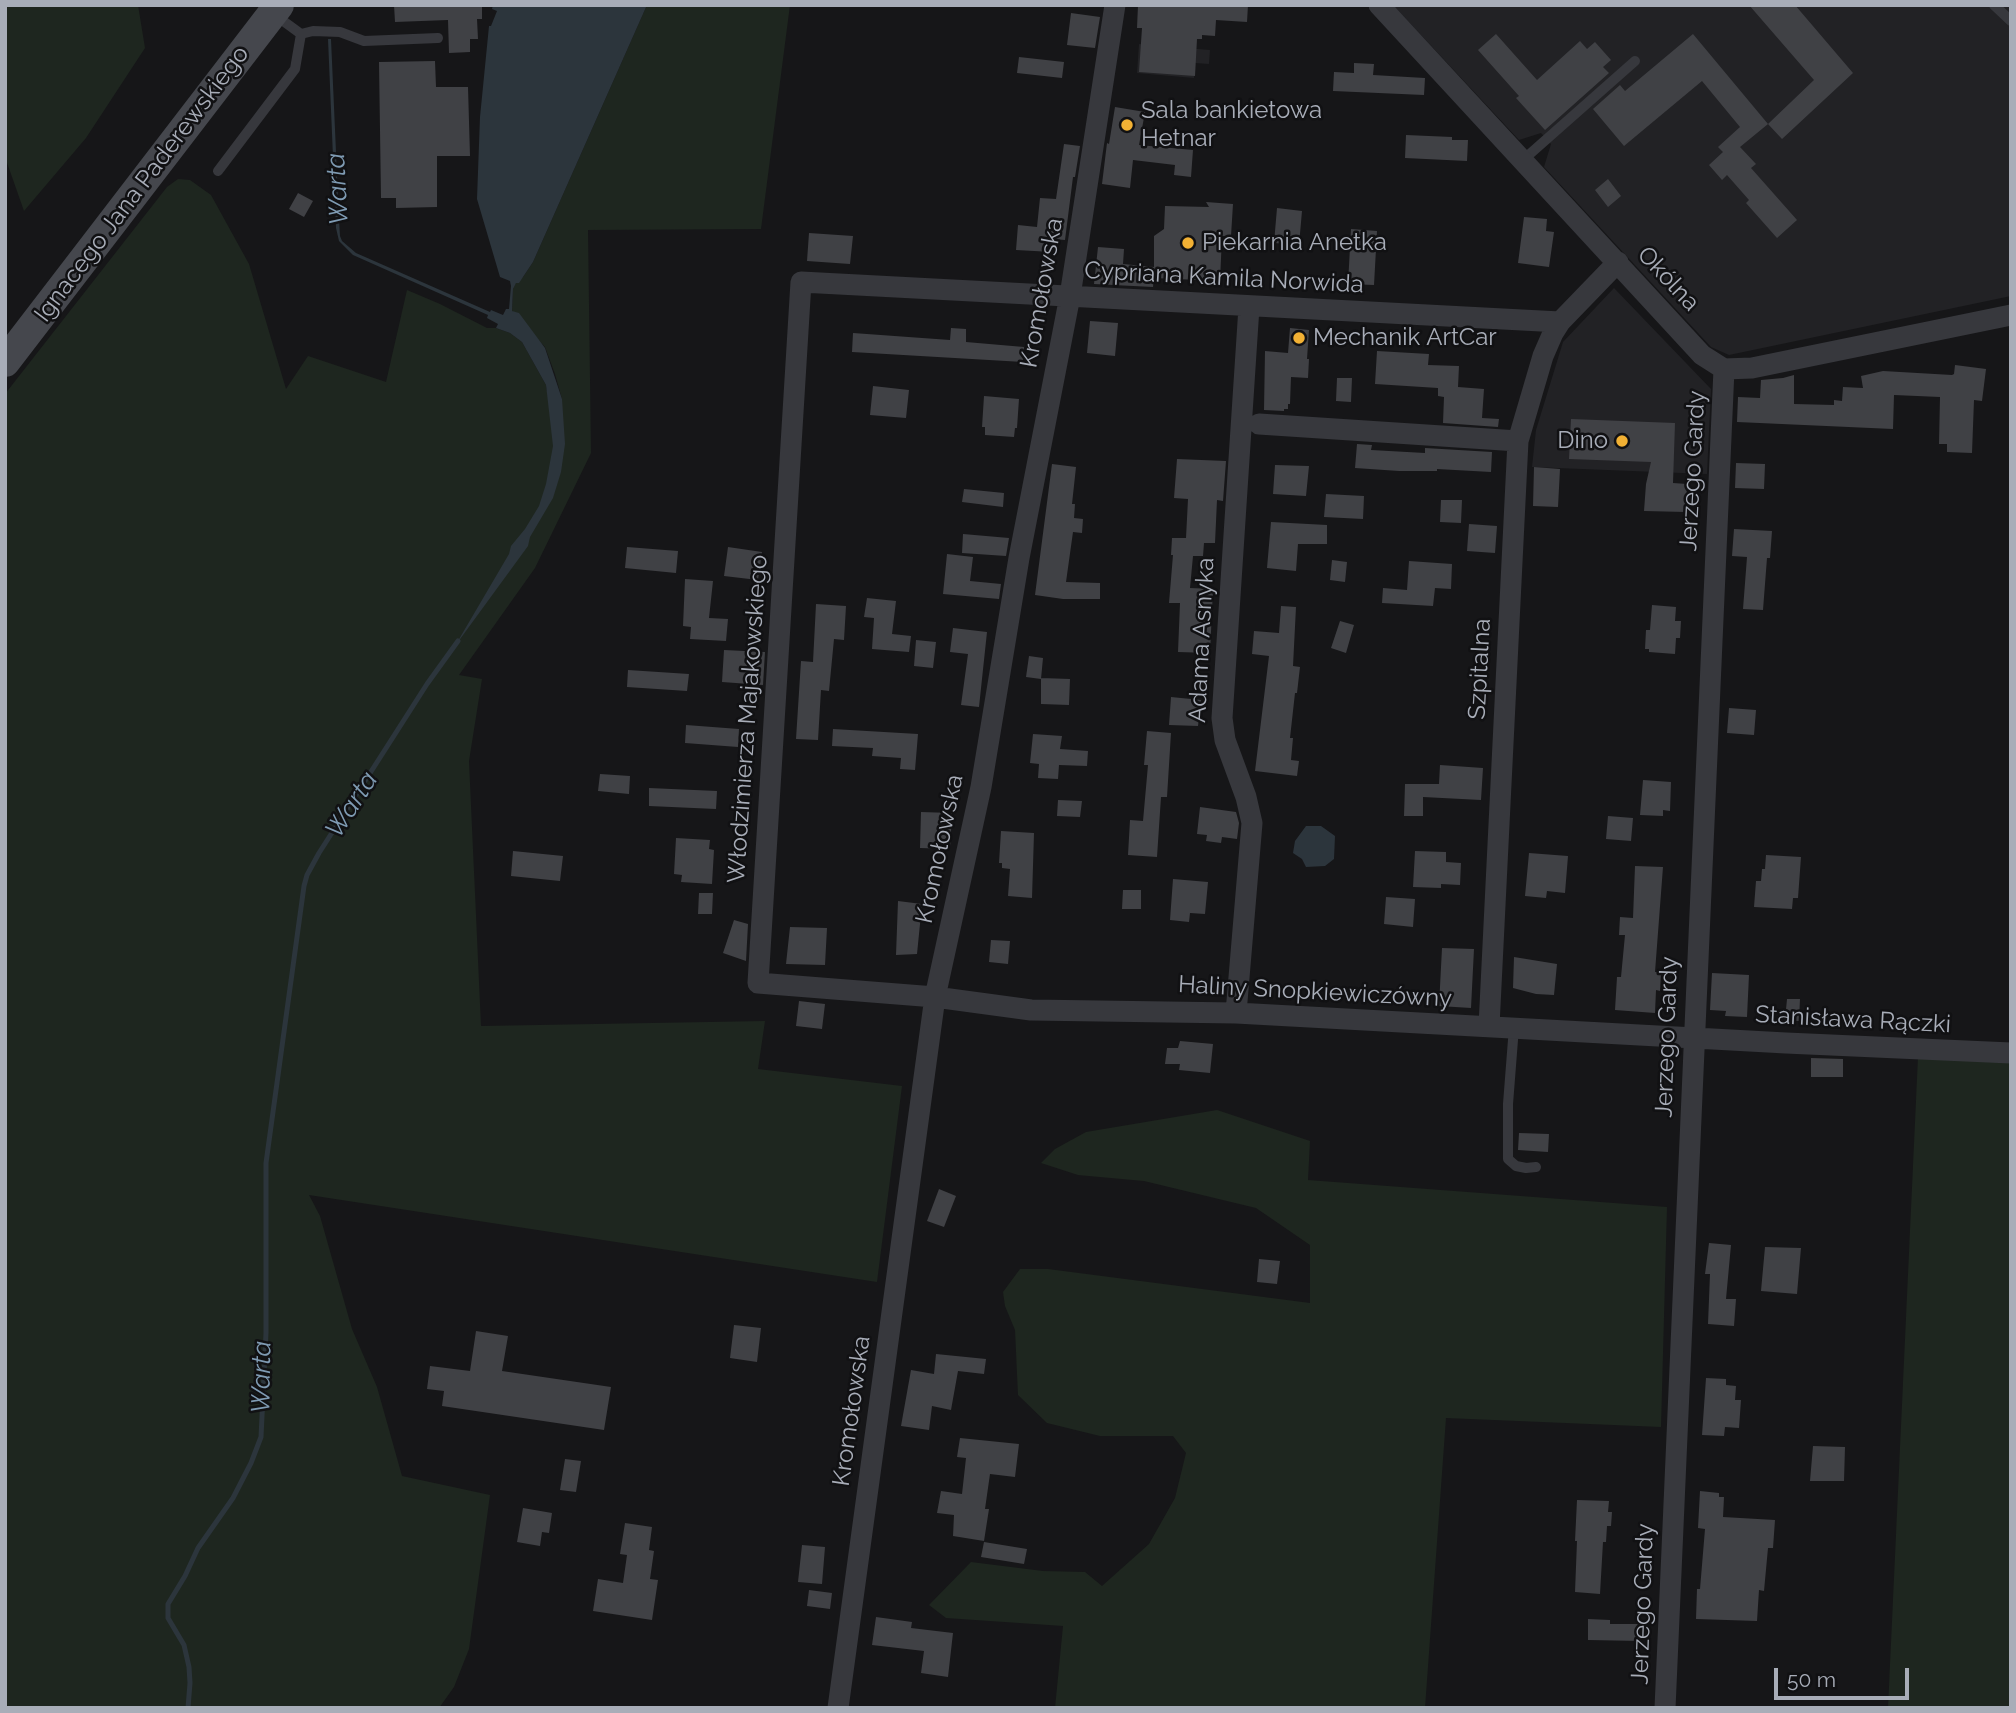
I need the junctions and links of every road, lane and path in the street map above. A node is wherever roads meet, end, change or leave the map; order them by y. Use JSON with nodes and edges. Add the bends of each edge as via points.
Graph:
{"nodes":[{"id":1,"x":1115,"y":5,"type":"edge"},
{"id":2,"x":1380,"y":5,"type":"edge"},
{"id":3,"x":1994,"y":5,"type":"edge"},
{"id":4,"x":276,"y":9,"type":"edge"},
{"id":5,"x":2011,"y":21,"type":"edge"},
{"id":6,"x":301,"y":34,"type":"junction"},
{"id":7,"x":438,"y":38,"type":"dead end"},
{"id":8,"x":1634,"y":61,"type":"dead end"},
{"id":9,"x":1523,"y":160,"type":"junction"},
{"id":10,"x":218,"y":171,"type":"dead end"},
{"id":11,"x":1618,"y":262,"type":"junction"},
{"id":12,"x":801,"y":282,"type":"joint"},
{"id":13,"x":1070,"y":296,"type":"junction"},
{"id":14,"x":1249,"y":307,"type":"junction"},
{"id":15,"x":2011,"y":315,"type":"edge"},
{"id":16,"x":1560,"y":322,"type":"junction"},
{"id":17,"x":5,"y":362,"type":"edge"},
{"id":18,"x":1724,"y":369,"type":"junction"},
{"id":19,"x":1259,"y":425,"type":"dead end"},
{"id":20,"x":1518,"y":441,"type":"junction"},
{"id":21,"x":934,"y":997,"type":"junction"},
{"id":22,"x":1236,"y":1013,"type":"junction"},
{"id":23,"x":1489,"y":1026,"type":"junction"},
{"id":24,"x":1514,"y":1027,"type":"junction"},
{"id":25,"x":1694,"y":1038,"type":"junction"},
{"id":26,"x":2011,"y":1053,"type":"edge"},
{"id":27,"x":1536,"y":1167,"type":"dead end"},
{"id":28,"x":838,"y":1708,"type":"edge"},
{"id":29,"x":1665,"y":1708,"type":"edge"}],
"edges":[{"from":1,"to":13,"type":"street","name":"Kromołowska"},
{"from":2,"to":9,"type":"street","name":"Okólna"},
{"from":3,"to":5,"type":"lane"},
{"from":4,"to":6,"type":"lane"},
{"from":4,"to":17,"type":"main road","name":"Ignacego Jana Paderewskiego"},
{"from":6,"to":7,"type":"lane","via":[[340,32],[364,41]]},
{"from":6,"to":10,"type":"lane","via":[[295,69]]},
{"from":8,"to":9,"type":"lane"},
{"from":9,"to":11,"type":"street","name":"Okólna"},
{"from":11,"to":16,"type":"street","name":"Szpitalna"},
{"from":11,"to":18,"type":"street","name":"Okólna","via":[[1702,355]]},
{"from":12,"to":13,"type":"street","name":"Cypriana Kamila Norwida"},
{"from":12,"to":21,"type":"street","name":"Włodzimierza Majakowskiego","via":[[758,984]]},
{"from":13,"to":14,"type":"street","name":"Cypriana Kamila Norwida"},
{"from":13,"to":21,"type":"street","name":"Kromołowska","via":[[981,786]]},
{"from":14,"to":16,"type":"street","name":"Cypriana Kamila Norwida"},
{"from":14,"to":22,"type":"street","name":"Adama Asnyka","via":[[1222,718],[1252,823]]},
{"from":15,"to":18,"type":"street","via":[[1752,368]]},
{"from":16,"to":20,"type":"street","name":"Szpitalna","via":[[1543,356]]},
{"from":18,"to":25,"type":"street","name":"Jerzego Gardy"},
{"from":19,"to":20,"type":"street"},
{"from":20,"to":23,"type":"street","name":"Szpitalna"},
{"from":21,"to":22,"type":"street","name":"Haliny Snopkiewiczówny","via":[[1031,1010]]},
{"from":21,"to":28,"type":"street","name":"Kromołowska"},
{"from":22,"to":23,"type":"street","name":"Haliny Snopkiewiczówny"},
{"from":23,"to":24,"type":"street","name":"Haliny Snopkiewiczówny"},
{"from":24,"to":25,"type":"street","name":"Haliny Snopkiewiczówny"},
{"from":24,"to":27,"type":"lane","via":[[1507,1160],[1516,1166]]},
{"from":25,"to":26,"type":"street","name":"Stanisława Rączki"},
{"from":25,"to":29,"type":"street","name":"Jerzego Gardy"}]}
